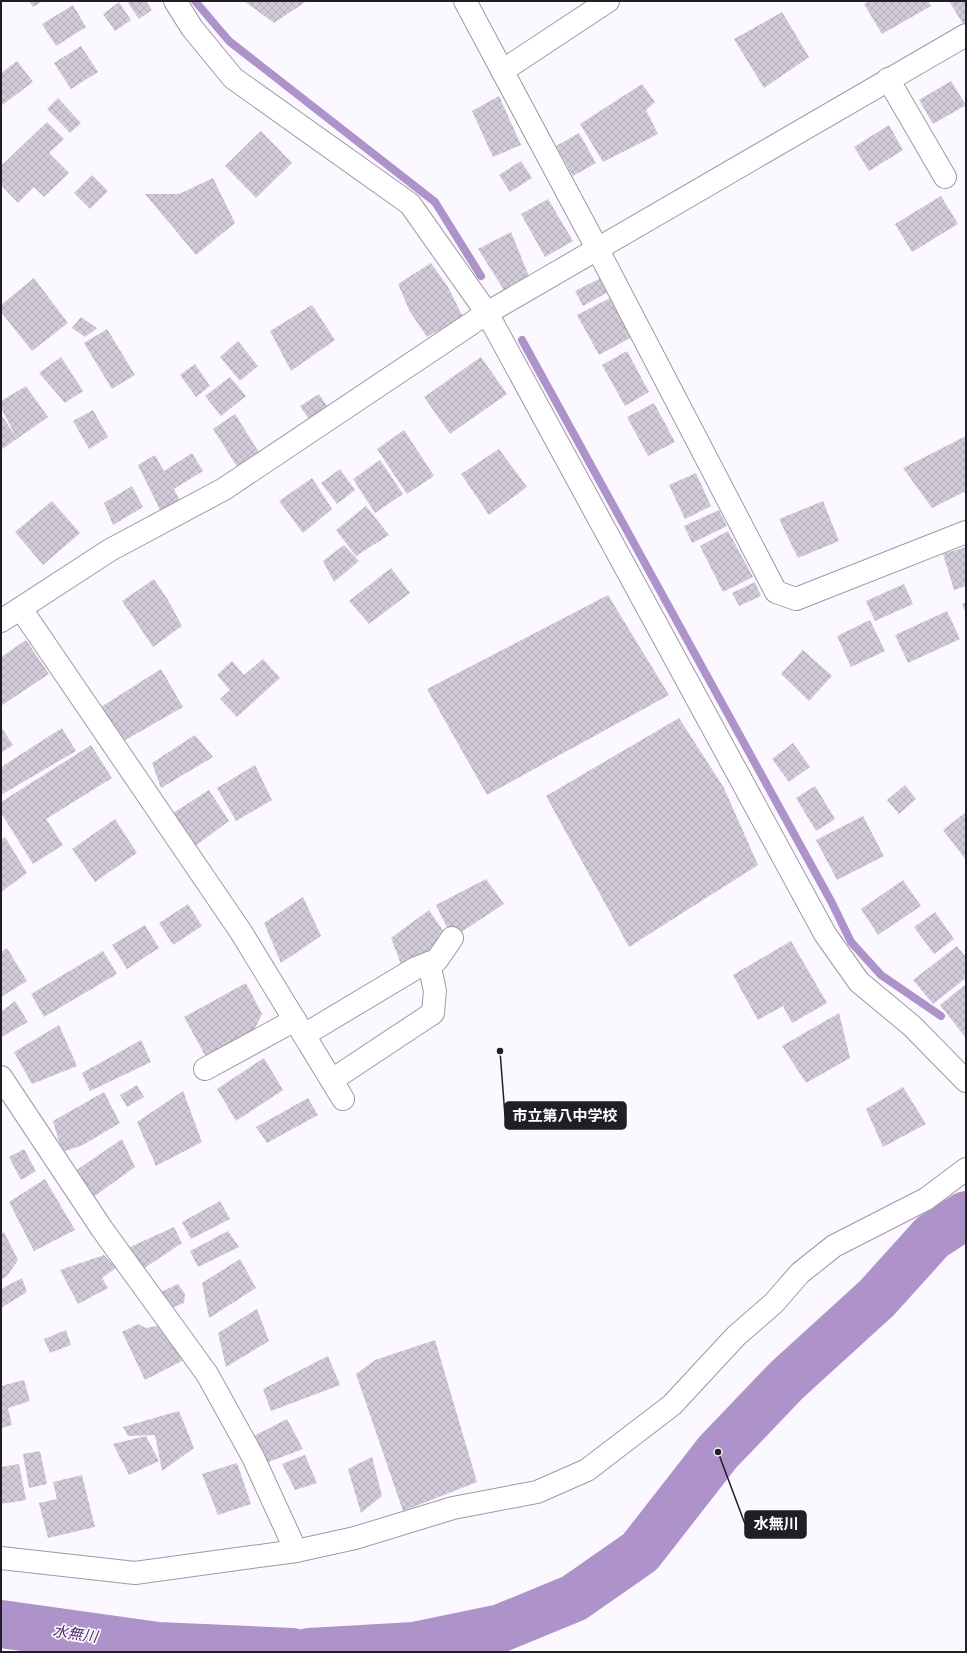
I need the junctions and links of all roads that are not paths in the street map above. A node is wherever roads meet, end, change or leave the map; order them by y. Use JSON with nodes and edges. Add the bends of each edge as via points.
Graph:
{"nodes":[{"id":1,"x":175,"y":1,"type":"edge"},
{"id":2,"x":465,"y":1,"type":"edge"},
{"id":3,"x":608,"y":1,"type":"edge"},
{"id":4,"x":966,"y":35,"type":"edge"},
{"id":5,"x":502,"y":71,"type":"junction"},
{"id":6,"x":888,"y":80,"type":"junction"},
{"id":7,"x":945,"y":177,"type":"dead end"},
{"id":8,"x":598,"y":250,"type":"junction"},
{"id":9,"x":487,"y":313,"type":"junction"},
{"id":10,"x":966,"y":532,"type":"edge"},
{"id":11,"x":21,"y":609,"type":"junction"},
{"id":12,"x":1,"y":622,"type":"edge"},
{"id":13,"x":452,"y":938,"type":"dead end"},
{"id":14,"x":429,"y":963,"type":"junction"},
{"id":15,"x":300,"y":1028,"type":"junction"},
{"id":16,"x":204,"y":1068,"type":"dead end"},
{"id":17,"x":1,"y":1077,"type":"edge"},
{"id":18,"x":332,"y":1080,"type":"junction"},
{"id":19,"x":966,"y":1081,"type":"edge"},
{"id":20,"x":343,"y":1098,"type":"dead end"},
{"id":21,"x":966,"y":1168,"type":"edge"},
{"id":22,"x":296,"y":1551,"type":"junction"},
{"id":23,"x":1,"y":1558,"type":"edge"}],
"edges":[{"from":1,"to":9,"type":"street","via":[[192,28],[233,78],[410,204]]},
{"from":2,"to":5,"type":"street"},
{"from":3,"to":5,"type":"street"},
{"from":4,"to":6,"type":"street"},
{"from":5,"to":8,"type":"street"},
{"from":6,"to":7,"type":"street"},
{"from":6,"to":8,"type":"street"},
{"from":8,"to":9,"type":"street"},
{"from":8,"to":10,"type":"street","via":[[776,592],[796,599]]},
{"from":9,"to":11,"type":"street","via":[[224,489],[110,550]]},
{"from":9,"to":19,"type":"street","via":[[825,934],[859,982],[912,1026]]},
{"from":11,"to":12,"type":"street"},
{"from":11,"to":15,"type":"street","via":[[241,932]]},
{"from":13,"to":14,"type":"street","via":[[437,960]]},
{"from":14,"to":15,"type":"street"},
{"from":14,"to":18,"type":"street","via":[[435,991],[433,1013]]},
{"from":15,"to":16,"type":"street"},
{"from":15,"to":18,"type":"street"},
{"from":17,"to":22,"type":"street","via":[[102,1229],[208,1374],[253,1457]]},
{"from":18,"to":20,"type":"street"},
{"from":21,"to":22,"type":"street","via":[[926,1199],[834,1246],[800,1273],[774,1303],[736,1336],[672,1405],[587,1470],[537,1492],[453,1508],[355,1538]]},
{"from":22,"to":23,"type":"street","via":[[135,1573]]}]}
